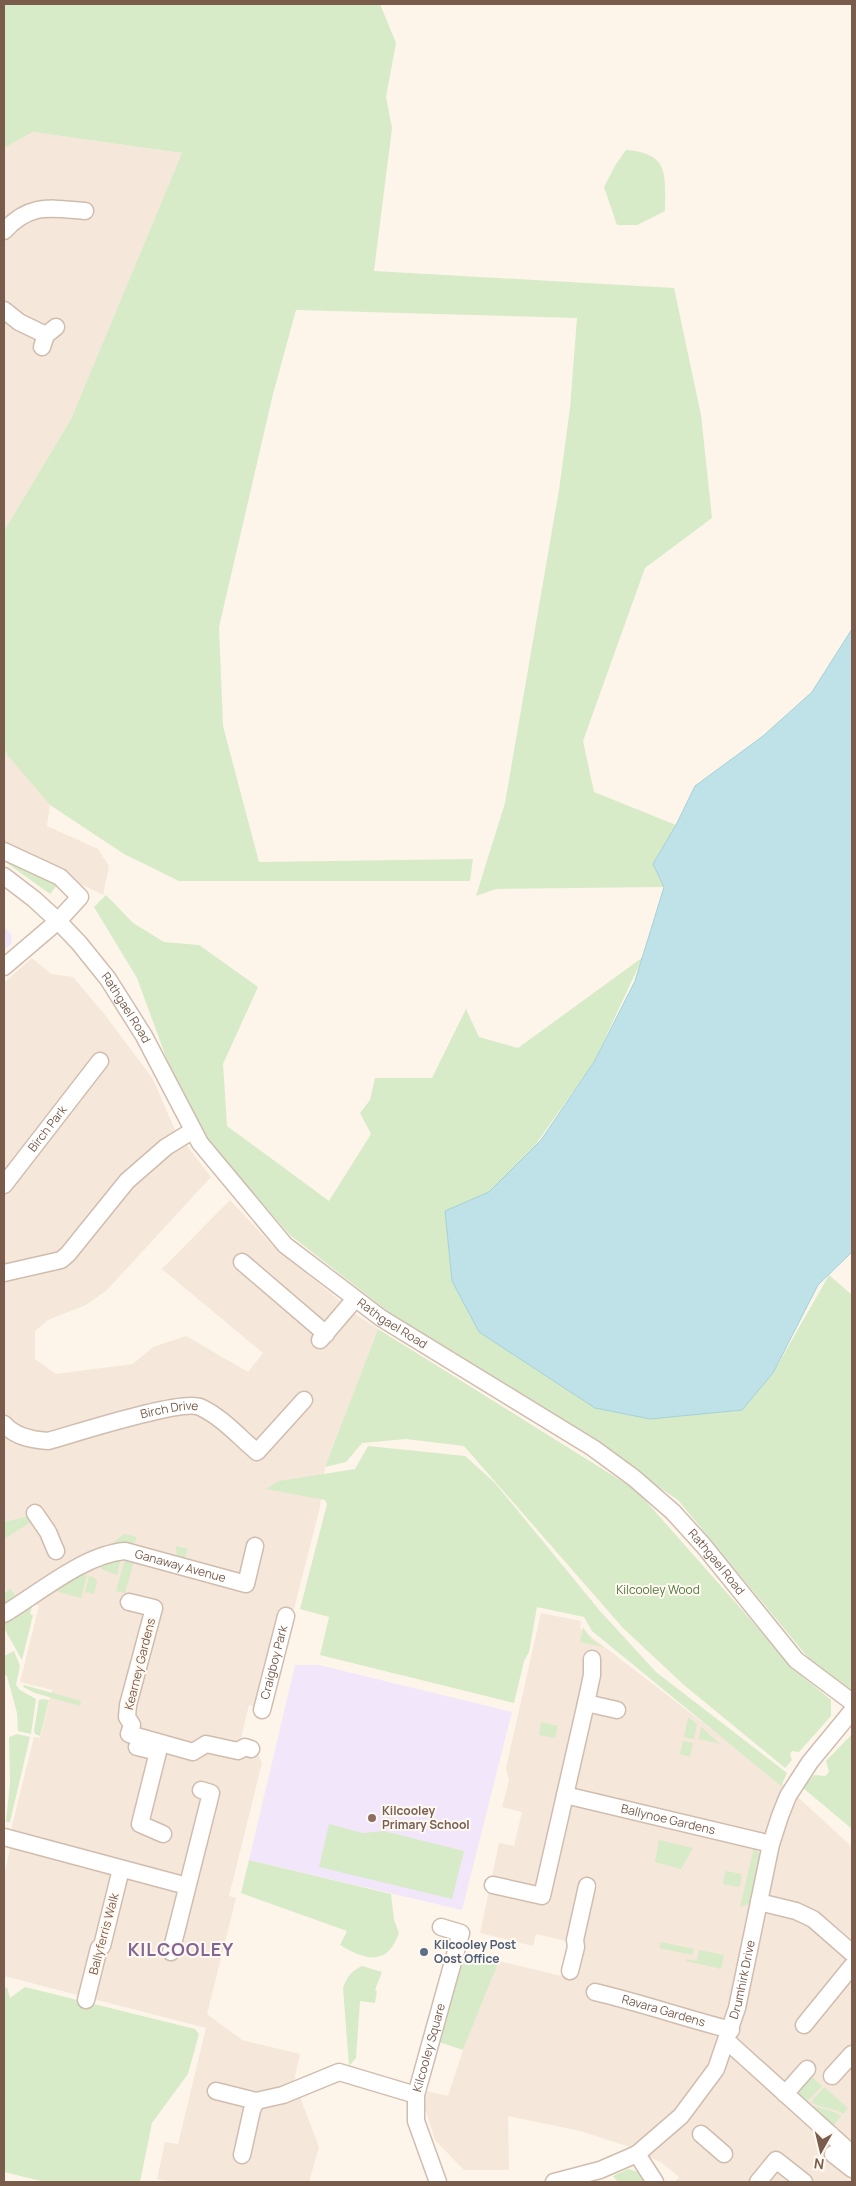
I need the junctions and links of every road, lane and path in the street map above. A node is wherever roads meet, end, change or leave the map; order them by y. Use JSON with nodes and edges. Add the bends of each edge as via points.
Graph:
{"nodes":[{"id":1,"x":85,"y":211,"type":"dead end"},
{"id":2,"x":4,"y":231,"type":"edge"},
{"id":3,"x":4,"y":310,"type":"edge"},
{"id":4,"x":48,"y":336,"type":"dead end"},
{"id":5,"x":4,"y":851,"type":"edge"},
{"id":6,"x":4,"y":876,"type":"edge"},
{"id":7,"x":58,"y":921,"type":"junction"},
{"id":8,"x":4,"y":968,"type":"edge"},
{"id":9,"x":91,"y":1065,"type":"dead end"},
{"id":10,"x":192,"y":1131,"type":"junction"},
{"id":11,"x":4,"y":1185,"type":"edge"},
{"id":12,"x":242,"y":1261,"type":"dead end"},
{"id":13,"x":4,"y":1273,"type":"edge"},
{"id":14,"x":355,"y":1299,"type":"junction"},
{"id":15,"x":304,"y":1400,"type":"dead end"},
{"id":16,"x":4,"y":1424,"type":"edge"},
{"id":17,"x":35,"y":1513,"type":"dead end"},
{"id":18,"x":255,"y":1546,"type":"dead end"},
{"id":19,"x":56,"y":1551,"type":"dead end"},
{"id":20,"x":129,"y":1602,"type":"dead end"},
{"id":21,"x":4,"y":1614,"type":"edge"},
{"id":22,"x":286,"y":1616,"type":"dead end"},
{"id":23,"x":592,"y":1659,"type":"dead end"},
{"id":24,"x":852,"y":1702,"type":"edge"},
{"id":25,"x":586,"y":1703,"type":"junction"},
{"id":26,"x":262,"y":1710,"type":"dead end"},
{"id":27,"x":617,"y":1710,"type":"dead end"},
{"id":28,"x":852,"y":1710,"type":"edge"},
{"id":29,"x":122,"y":1742,"type":"dead end"},
{"id":30,"x":252,"y":1749,"type":"dead end"},
{"id":31,"x":201,"y":1790,"type":"dead end"},
{"id":32,"x":565,"y":1795,"type":"junction"},
{"id":33,"x":163,"y":1834,"type":"dead end"},
{"id":34,"x":4,"y":1838,"type":"edge"},
{"id":35,"x":771,"y":1844,"type":"junction"},
{"id":36,"x":121,"y":1869,"type":"junction"},
{"id":37,"x":493,"y":1885,"type":"dead end"},
{"id":38,"x":187,"y":1886,"type":"junction"},
{"id":39,"x":587,"y":1886,"type":"dead end"},
{"id":40,"x":759,"y":1902,"type":"junction"},
{"id":41,"x":440,"y":1927,"type":"dead end"},
{"id":42,"x":171,"y":1952,"type":"dead end"},
{"id":43,"x":852,"y":1953,"type":"edge"},
{"id":44,"x":852,"y":1966,"type":"edge"},
{"id":45,"x":570,"y":1971,"type":"dead end"},
{"id":46,"x":595,"y":1992,"type":"dead end"},
{"id":47,"x":86,"y":2000,"type":"dead end"},
{"id":48,"x":804,"y":2025,"type":"dead end"},
{"id":49,"x":729,"y":2036,"type":"junction"},
{"id":50,"x":852,"y":2054,"type":"edge"},
{"id":51,"x":807,"y":2069,"type":"dead end"},
{"id":52,"x":832,"y":2076,"type":"dead end"},
{"id":53,"x":216,"y":2091,"type":"dead end"},
{"id":54,"x":785,"y":2094,"type":"junction"},
{"id":55,"x":416,"y":2095,"type":"junction"},
{"id":56,"x":256,"y":2101,"type":"junction"},
{"id":57,"x":702,"y":2134,"type":"dead end"},
{"id":58,"x":636,"y":2154,"type":"junction"},
{"id":59,"x":724,"y":2154,"type":"dead end"},
{"id":60,"x":833,"y":2154,"type":"dead end"},
{"id":61,"x":852,"y":2154,"type":"edge"},
{"id":62,"x":242,"y":2155,"type":"dead end"},
{"id":63,"x":852,"y":2169,"type":"edge"},
{"id":64,"x":438,"y":2182,"type":"edge"},
{"id":65,"x":554,"y":2182,"type":"edge"},
{"id":66,"x":654,"y":2182,"type":"edge"},
{"id":67,"x":758,"y":2182,"type":"edge"},
{"id":68,"x":804,"y":2182,"type":"edge"}],
"edges":[{"from":1,"to":2,"type":"street","via":[[36,209],[16,218]]},
{"from":3,"to":4,"type":"street","via":[[19,322]]},
{"from":5,"to":7,"type":"street","via":[[60,877],[80,897]]},
{"from":6,"to":7,"type":"street","name":"Rathgael Road"},
{"from":7,"to":8,"type":"street"},
{"from":7,"to":10,"type":"street","name":"Rathgael Road","via":[[108,979],[144,1036]]},
{"from":9,"to":11,"type":"street","name":"Birch Park"},
{"from":10,"to":13,"type":"street","via":[[166,1147],[127,1181],[61,1260]]},
{"from":10,"to":14,"type":"street","name":"Rathgael Road","via":[[285,1245]]},
{"from":12,"to":14,"type":"street","via":[[323,1337]]},
{"from":14,"to":24,"type":"street","name":"Rathgael Road","via":[[428,1348],[593,1448],[634,1478],[673,1512],[796,1660]]},
{"from":15,"to":16,"type":"street","name":"Birch Drive","via":[[257,1452],[222,1421],[190,1405],[48,1441],[33,1440],[10,1431]]},
{"from":17,"to":19,"type":"street"},
{"from":18,"to":21,"type":"street","name":"Ganaway Avenue","via":[[246,1584],[125,1551],[110,1552],[89,1561]]},
{"from":20,"to":30,"type":"street","name":"Kearney Gardens","via":[[154,1608],[128,1705],[127,1718],[132,1725],[129,1734],[193,1752],[206,1744],[238,1751],[245,1747]]},
{"from":22,"to":26,"type":"street","name":"Craigboy Park"},
{"from":23,"to":25,"type":"street"},
{"from":25,"to":27,"type":"street"},
{"from":25,"to":32,"type":"street"},
{"from":28,"to":35,"type":"street","name":"Drumhirk Drive","via":[[814,1755],[793,1787]]},
{"from":29,"to":33,"type":"street","via":[[158,1752],[135,1823]]},
{"from":31,"to":38,"type":"street","via":[[211,1793]]},
{"from":32,"to":35,"type":"street","name":"Ballynoe Gardens"},
{"from":32,"to":37,"type":"street","via":[[542,1896]]},
{"from":34,"to":36,"type":"street"},
{"from":35,"to":40,"type":"street","name":"Drumhirk Drive"},
{"from":36,"to":38,"type":"street"},
{"from":36,"to":47,"type":"street","name":"Ballyferris Walk"},
{"from":38,"to":42,"type":"street"},
{"from":39,"to":45,"type":"street"},
{"from":40,"to":43,"type":"street","via":[[796,1911],[813,1919]]},
{"from":40,"to":49,"type":"street","name":"Drumhirk Drive"},
{"from":41,"to":55,"type":"street","name":"Kilcooley Square","via":[[461,1933]]},
{"from":44,"to":48,"type":"street"},
{"from":46,"to":49,"type":"street","name":"Ravara Gardens","via":[[664,2010]]},
{"from":49,"to":54,"type":"street"},
{"from":49,"to":58,"type":"street","name":"Drumhirk Drive","via":[[716,2069],[681,2116]]},
{"from":50,"to":52,"type":"street"},
{"from":51,"to":54,"type":"street"},
{"from":53,"to":56,"type":"street"},
{"from":54,"to":61,"type":"street"},
{"from":55,"to":56,"type":"street","via":[[339,2072],[283,2095]]},
{"from":55,"to":64,"type":"street","name":"Kilcooley Square","via":[[416,2121]]},
{"from":56,"to":62,"type":"street"},
{"from":57,"to":59,"type":"street"},
{"from":58,"to":65,"type":"street","name":"Drumhirk Drive","via":[[600,2170]]},
{"from":58,"to":66,"type":"street"},
{"from":60,"to":63,"type":"street"},
{"from":67,"to":68,"type":"street","via":[[776,2160]]}]}
